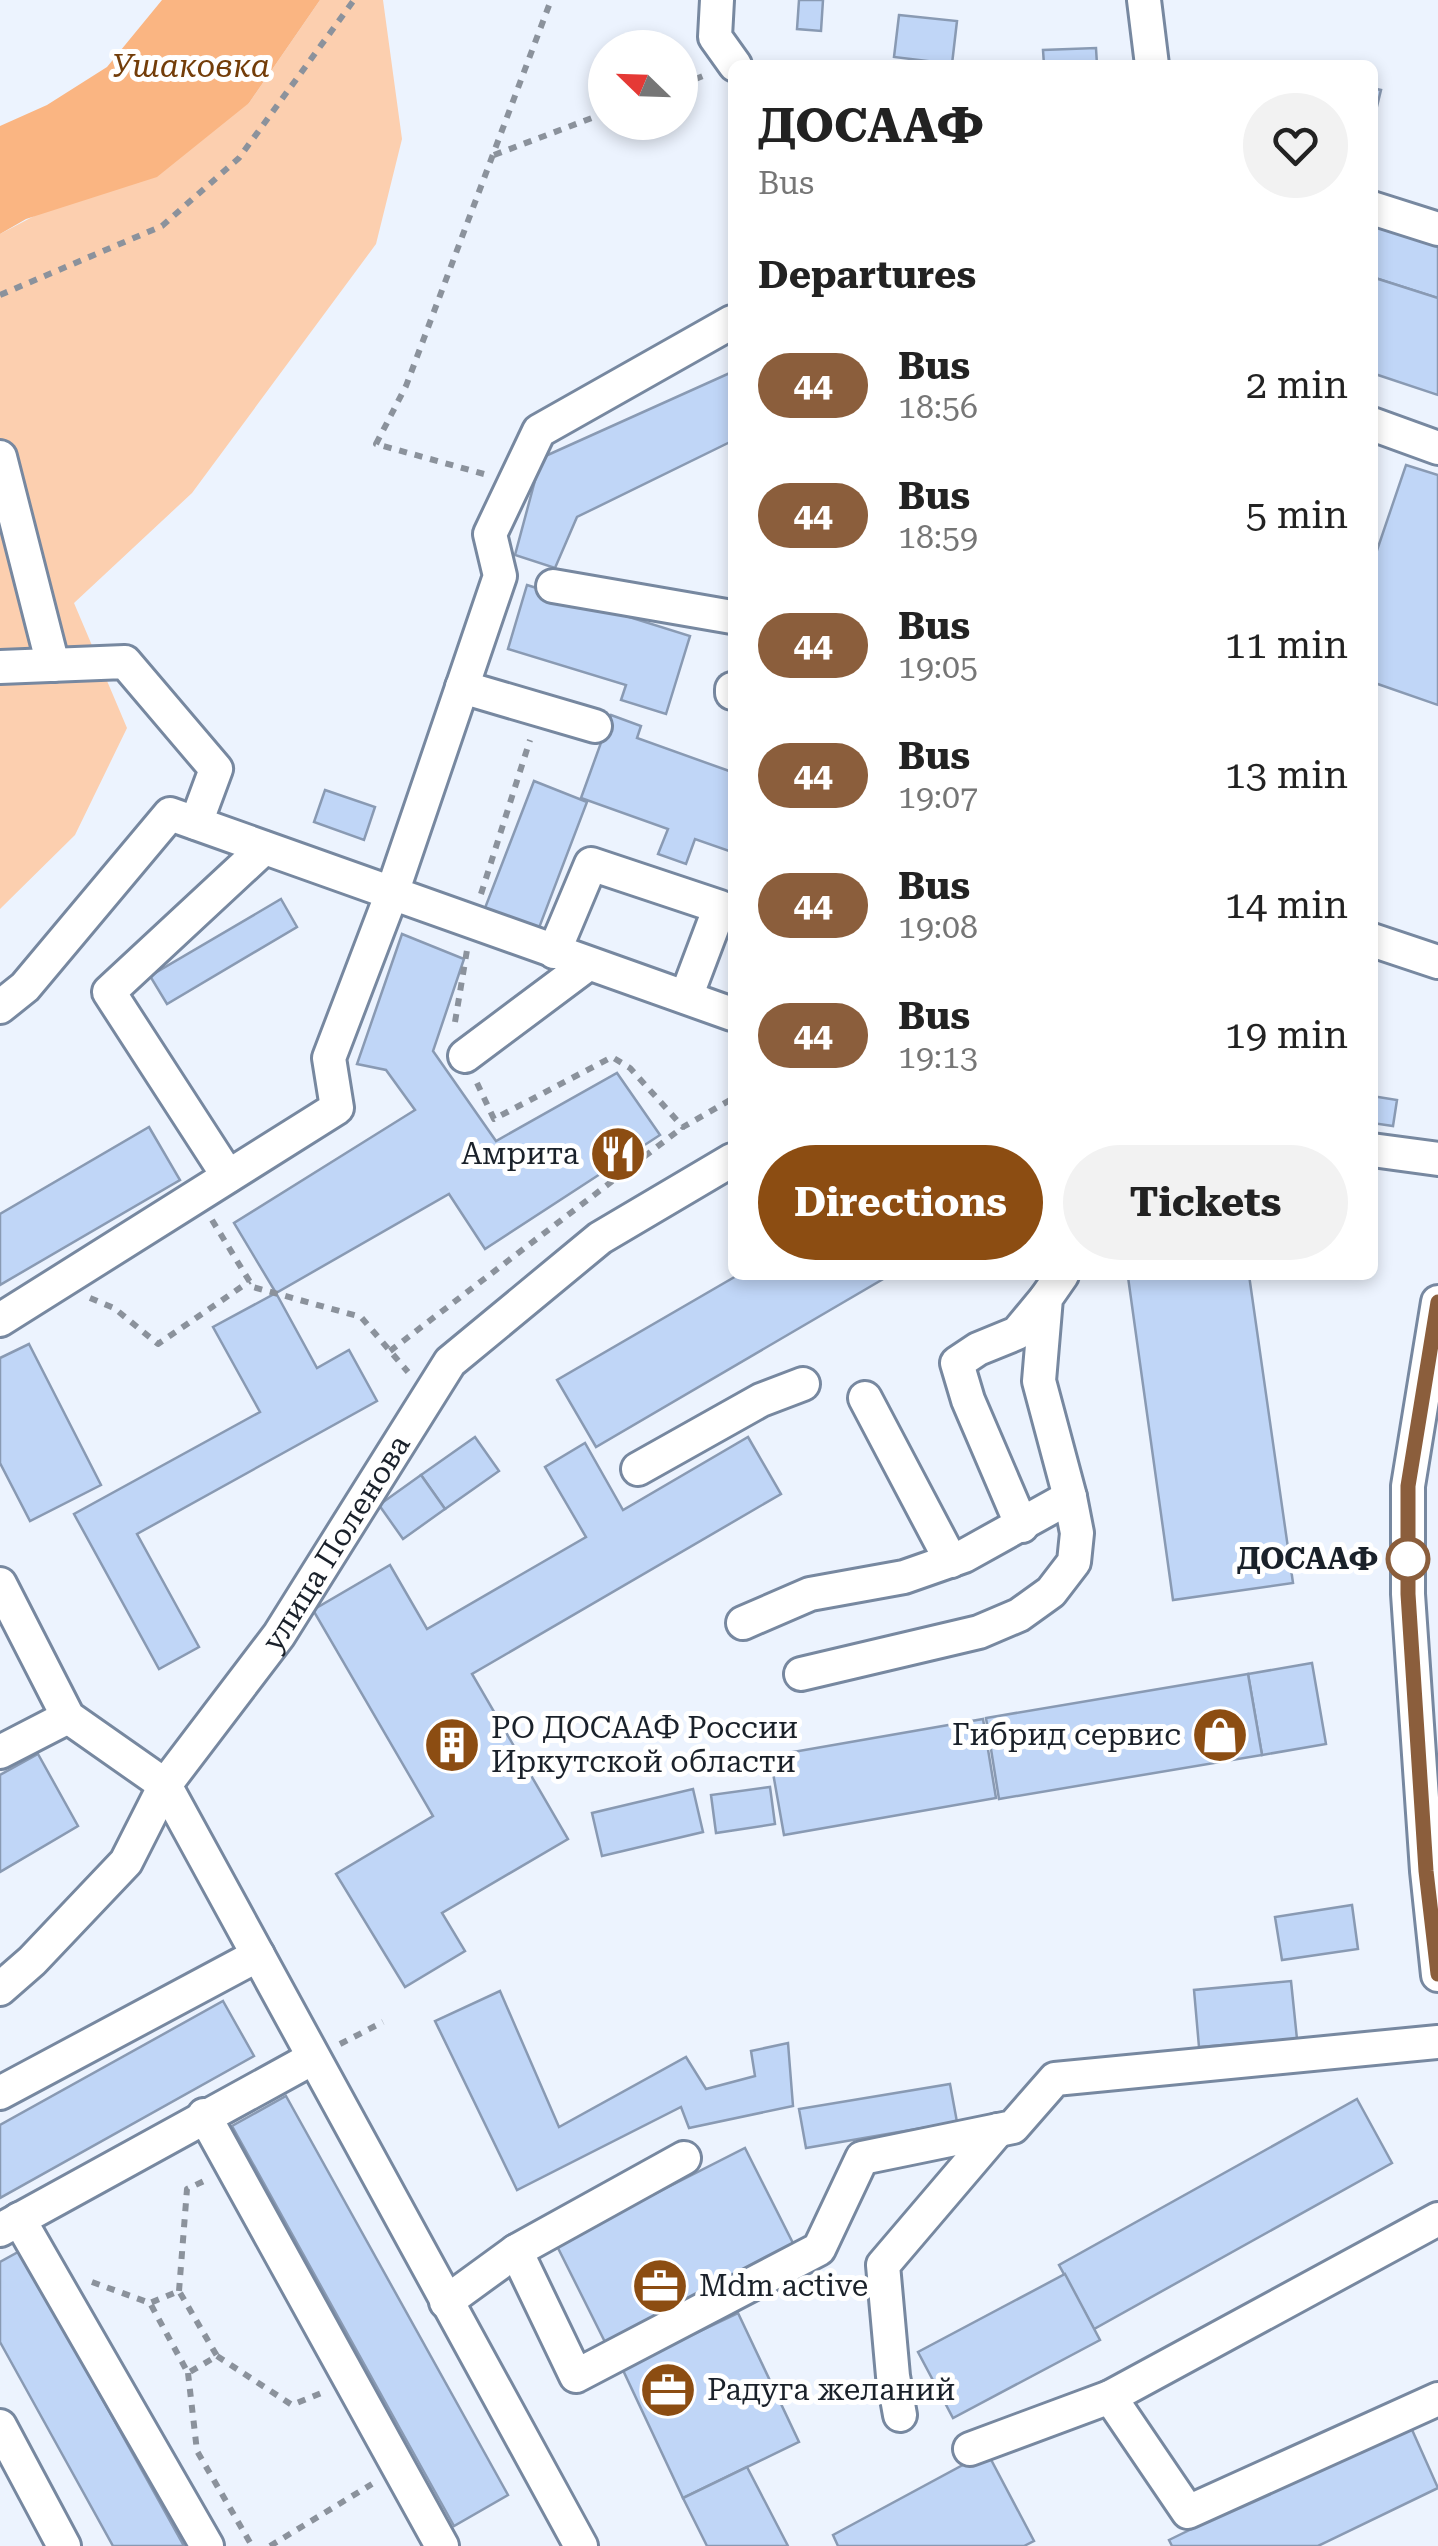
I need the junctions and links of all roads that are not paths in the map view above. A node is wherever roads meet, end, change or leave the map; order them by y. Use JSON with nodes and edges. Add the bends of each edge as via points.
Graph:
{"nodes":[{"id":1,"x":717,"y":0,"type":"edge"},
{"id":2,"x":1144,"y":0,"type":"edge"},
{"id":3,"x":731,"y":60,"type":"edge"},
{"id":4,"x":1151,"y":60,"type":"edge"},
{"id":5,"x":1378,"y":210,"type":"edge"},
{"id":6,"x":1438,"y":230,"type":"edge"},
{"id":7,"x":728,"y":324,"type":"edge"},
{"id":8,"x":1378,"y":426,"type":"edge"},
{"id":9,"x":1438,"y":448,"type":"edge"},
{"id":10,"x":0,"y":457,"type":"edge"},
{"id":11,"x":553,"y":586,"type":"dead end"},
{"id":12,"x":728,"y":617,"type":"edge"},
{"id":13,"x":53,"y":665,"type":"junction"},
{"id":14,"x":0,"y":667,"type":"edge"},
{"id":15,"x":462,"y":687,"type":"junction"},
{"id":16,"x":595,"y":726,"type":"dead end"},
{"id":17,"x":183,"y":818,"type":"junction"},
{"id":18,"x":264,"y":848,"type":"junction"},
{"id":19,"x":392,"y":893,"type":"junction"},
{"id":20,"x":1378,"y":942,"type":"edge"},
{"id":21,"x":554,"y":952,"type":"junction"},
{"id":22,"x":1438,"y":962,"type":"edge"},
{"id":23,"x":588,"y":964,"type":"junction"},
{"id":24,"x":686,"y":996,"type":"junction"},
{"id":25,"x":0,"y":1007,"type":"edge"},
{"id":26,"x":728,"y":1012,"type":"edge"},
{"id":27,"x":465,"y":1056,"type":"road end"},
{"id":28,"x":1378,"y":1151,"type":"edge"},
{"id":29,"x":1438,"y":1159,"type":"edge"},
{"id":30,"x":728,"y":1162,"type":"edge"},
{"id":31,"x":228,"y":1176,"type":"junction"},
{"id":32,"x":1054,"y":1286,"type":"edge"},
{"id":33,"x":1438,"y":1302,"type":"edge"},
{"id":34,"x":0,"y":1320,"type":"edge"},
{"id":35,"x":803,"y":1384,"type":"dead end"},
{"id":36,"x":865,"y":1398,"type":"dead end"},
{"id":37,"x":638,"y":1470,"type":"dead end"},
{"id":38,"x":1070,"y":1498,"type":"junction"},
{"id":39,"x":1022,"y":1526,"type":"junction"},
{"id":40,"x":951,"y":1560,"type":"junction"},
{"id":41,"x":0,"y":1584,"type":"edge"},
{"id":42,"x":743,"y":1623,"type":"dead end"},
{"id":43,"x":801,"y":1674,"type":"dead end"},
{"id":44,"x":68,"y":1716,"type":"junction"},
{"id":45,"x":0,"y":1752,"type":"edge"},
{"id":46,"x":165,"y":1785,"type":"junction"},
{"id":47,"x":1431,"y":1845,"type":"edge"},
{"id":48,"x":1436,"y":1935,"type":"edge"},
{"id":49,"x":258,"y":1955,"type":"junction"},
{"id":50,"x":1438,"y":1974,"type":"edge"},
{"id":51,"x":0,"y":1989,"type":"edge"},
{"id":52,"x":1438,"y":2042,"type":"edge"},
{"id":53,"x":313,"y":2058,"type":"junction"},
{"id":54,"x":0,"y":2094,"type":"edge"},
{"id":55,"x":204,"y":2116,"type":"junction"},
{"id":56,"x":998,"y":2130,"type":"junction"},
{"id":57,"x":684,"y":2158,"type":"dead end"},
{"id":58,"x":1438,"y":2218,"type":"edge"},
{"id":59,"x":9,"y":2225,"type":"edge"},
{"id":60,"x":516,"y":2252,"type":"junction"},
{"id":61,"x":446,"y":2302,"type":"junction"},
{"id":62,"x":1110,"y":2397,"type":"junction"},
{"id":63,"x":1438,"y":2399,"type":"edge"},
{"id":64,"x":900,"y":2415,"type":"dead end"},
{"id":65,"x":0,"y":2426,"type":"edge"},
{"id":66,"x":970,"y":2449,"type":"dead end"},
{"id":67,"x":64,"y":2546,"type":"edge"},
{"id":68,"x":206,"y":2546,"type":"edge"},
{"id":69,"x":442,"y":2546,"type":"edge"},
{"id":70,"x":581,"y":2546,"type":"edge"}],
"edges":[{"from":1,"to":3,"type":"street","via":[[716,37]]},
{"from":2,"to":4,"type":"street"},
{"from":5,"to":6,"type":"street"},
{"from":7,"to":15,"type":"street","via":[[538,431],[490,534],[500,576]]},
{"from":8,"to":9,"type":"street"},
{"from":10,"to":13,"type":"street"},
{"from":11,"to":12,"type":"street"},
{"from":13,"to":14,"type":"street"},
{"from":13,"to":17,"type":"street","via":[[125,662],[216,769]]},
{"from":15,"to":16,"type":"street"},
{"from":15,"to":19,"type":"street"},
{"from":17,"to":18,"type":"street"},
{"from":17,"to":25,"type":"street"},
{"from":18,"to":19,"type":"street"},
{"from":18,"to":31,"type":"street","via":[[110,992]]},
{"from":19,"to":21,"type":"street"},
{"from":19,"to":31,"type":"street","via":[[329,1058],[337,1108]]},
{"from":20,"to":22,"type":"street"},
{"from":21,"to":23,"type":"street"},
{"from":21,"to":24,"type":"street","via":[[592,864],[720,907]]},
{"from":23,"to":24,"type":"street"},
{"from":23,"to":27,"type":"street"},
{"from":24,"to":26,"type":"street"},
{"from":28,"to":29,"type":"street"},
{"from":30,"to":46,"type":"street","name":"улица Поленова","via":[[600,1238],[450,1362],[279,1635]]},
{"from":31,"to":34,"type":"street"},
{"from":32,"to":38,"type":"street","via":[[1039,1381]]},
{"from":32,"to":39,"type":"street","via":[[1016,1333],[957,1363]]},
{"from":33,"to":47,"type":"street","via":[[1408,1486],[1408,1594]]},
{"from":35,"to":37,"type":"street","via":[[761,1400]]},
{"from":36,"to":40,"type":"street"},
{"from":38,"to":39,"type":"street"},
{"from":38,"to":43,"type":"street","via":[[1074,1562],[1051,1592],[1019,1615],[980,1632]]},
{"from":39,"to":40,"type":"street"},
{"from":40,"to":42,"type":"street","via":[[904,1577],[810,1594]]},
{"from":41,"to":44,"type":"street"},
{"from":44,"to":45,"type":"street"},
{"from":44,"to":46,"type":"street"},
{"from":46,"to":49,"type":"street"},
{"from":46,"to":51,"type":"street","name":"улица Поленова","via":[[126,1862]]},
{"from":47,"to":48,"type":"street"},
{"from":48,"to":50,"type":"street"},
{"from":49,"to":53,"type":"street"},
{"from":49,"to":54,"type":"street"},
{"from":52,"to":56,"type":"street","via":[[1055,2078],[1013,2127]]},
{"from":53,"to":55,"type":"street"},
{"from":53,"to":61,"type":"street"},
{"from":55,"to":59,"type":"street"},
{"from":55,"to":69,"type":"street"},
{"from":56,"to":60,"type":"street","via":[[862,2158],[819,2250],[576,2376]]},
{"from":56,"to":64,"type":"street","via":[[883,2264]]},
{"from":57,"to":60,"type":"street"},
{"from":58,"to":62,"type":"street"},
{"from":59,"to":68,"type":"street","via":[[44,2264]]},
{"from":60,"to":61,"type":"street"},
{"from":61,"to":70,"type":"street"},
{"from":62,"to":63,"type":"street","via":[[1188,2512]]},
{"from":62,"to":66,"type":"street"},
{"from":65,"to":67,"type":"street"}]}
